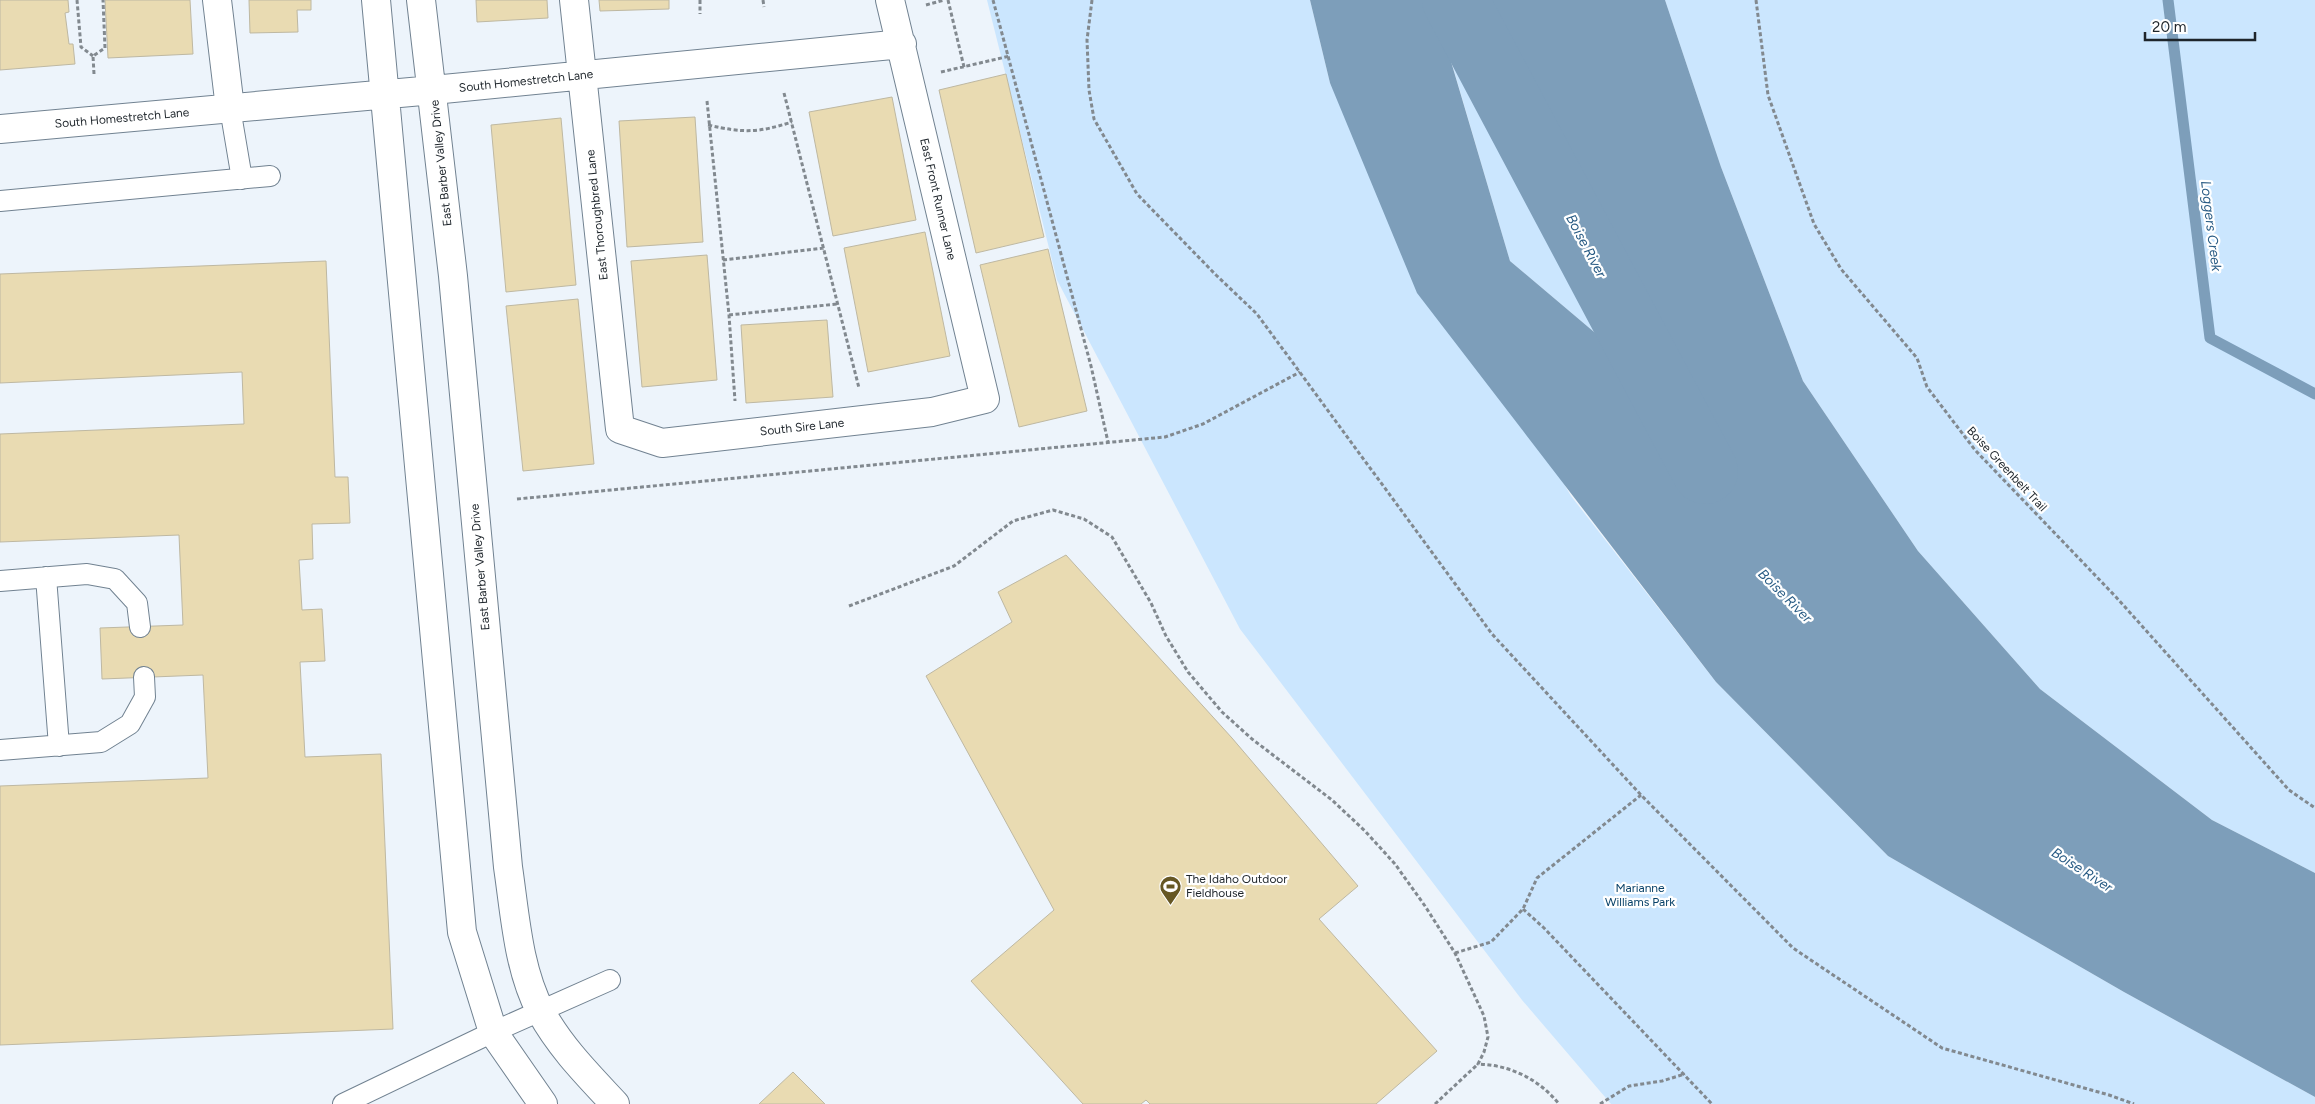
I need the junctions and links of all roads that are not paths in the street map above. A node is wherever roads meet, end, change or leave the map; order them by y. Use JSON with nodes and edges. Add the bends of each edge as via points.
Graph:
{"nodes":[{"id":1,"x":217,"y":0,"type":"edge"},
{"id":2,"x":376,"y":0,"type":"edge"},
{"id":3,"x":421,"y":0,"type":"edge"},
{"id":4,"x":574,"y":0,"type":"edge"},
{"id":5,"x":890,"y":0,"type":"edge"},
{"id":6,"x":902,"y":44,"type":"junction"},
{"id":7,"x":582,"y":75,"type":"junction"},
{"id":8,"x":433,"y":90,"type":"junction"},
{"id":9,"x":384,"y":94,"type":"junction"},
{"id":10,"x":230,"y":108,"type":"junction"},
{"id":11,"x":0,"y":129,"type":"edge"},
{"id":12,"x":270,"y":176,"type":"dead end"},
{"id":13,"x":242,"y":179,"type":"junction"},
{"id":14,"x":0,"y":201,"type":"edge"},
{"id":15,"x":985,"y":399,"type":"joint"},
{"id":16,"x":620,"y":429,"type":"joint"},
{"id":17,"x":46,"y":577,"type":"junction"},
{"id":18,"x":0,"y":581,"type":"edge"},
{"id":19,"x":140,"y":627,"type":"dead end"},
{"id":20,"x":144,"y":677,"type":"dead end"},
{"id":21,"x":59,"y":746,"type":"junction"},
{"id":22,"x":0,"y":750,"type":"edge"},
{"id":23,"x":610,"y":980,"type":"dead end"},
{"id":24,"x":541,"y":1011,"type":"junction"},
{"id":25,"x":493,"y":1032,"type":"junction"},
{"id":26,"x":343,"y":1104,"type":"edge"},
{"id":27,"x":543,"y":1104,"type":"edge"},
{"id":28,"x":615,"y":1104,"type":"edge"}],
"edges":[{"from":1,"to":10,"type":"street"},
{"from":2,"to":9,"type":"street"},
{"from":3,"to":8,"type":"street","name":"East Barber Valley Drive"},
{"from":4,"to":7,"type":"street","name":"East Thoroughbred Lane"},
{"from":5,"to":6,"type":"street","name":"East Front Runner Lane"},
{"from":6,"to":7,"type":"street","name":"South Homestretch Lane"},
{"from":6,"to":15,"type":"street","name":"East Front Runner Lane"},
{"from":7,"to":8,"type":"street","name":"South Homestretch Lane"},
{"from":7,"to":16,"type":"street","name":"East Thoroughbred Lane"},
{"from":8,"to":9,"type":"street","name":"South Homestretch Lane"},
{"from":8,"to":24,"type":"street","name":"East Barber Valley Drive","via":[[508,867],[522,959]]},
{"from":9,"to":10,"type":"street","name":"South Homestretch Lane"},
{"from":9,"to":25,"type":"street","via":[[462,932]]},
{"from":10,"to":11,"type":"street","name":"South Homestretch Lane"},
{"from":10,"to":13,"type":"lane"},
{"from":12,"to":13,"type":"lane"},
{"from":13,"to":14,"type":"lane"},
{"from":15,"to":16,"type":"street","name":"South Sire Lane","via":[[932,412],[662,443]]},
{"from":17,"to":18,"type":"lane"},
{"from":17,"to":19,"type":"lane","via":[[88,574],[115,579],[137,603]]},
{"from":17,"to":21,"type":"lane"},
{"from":20,"to":21,"type":"lane","via":[[145,697],[130,724],[101,742]]},
{"from":21,"to":22,"type":"lane"},
{"from":23,"to":24,"type":"lane"},
{"from":24,"to":25,"type":"lane"},
{"from":24,"to":28,"type":"street","name":"East Barber Valley Drive","via":[[572,1058]]},
{"from":25,"to":26,"type":"lane"},
{"from":25,"to":27,"type":"street"}]}
